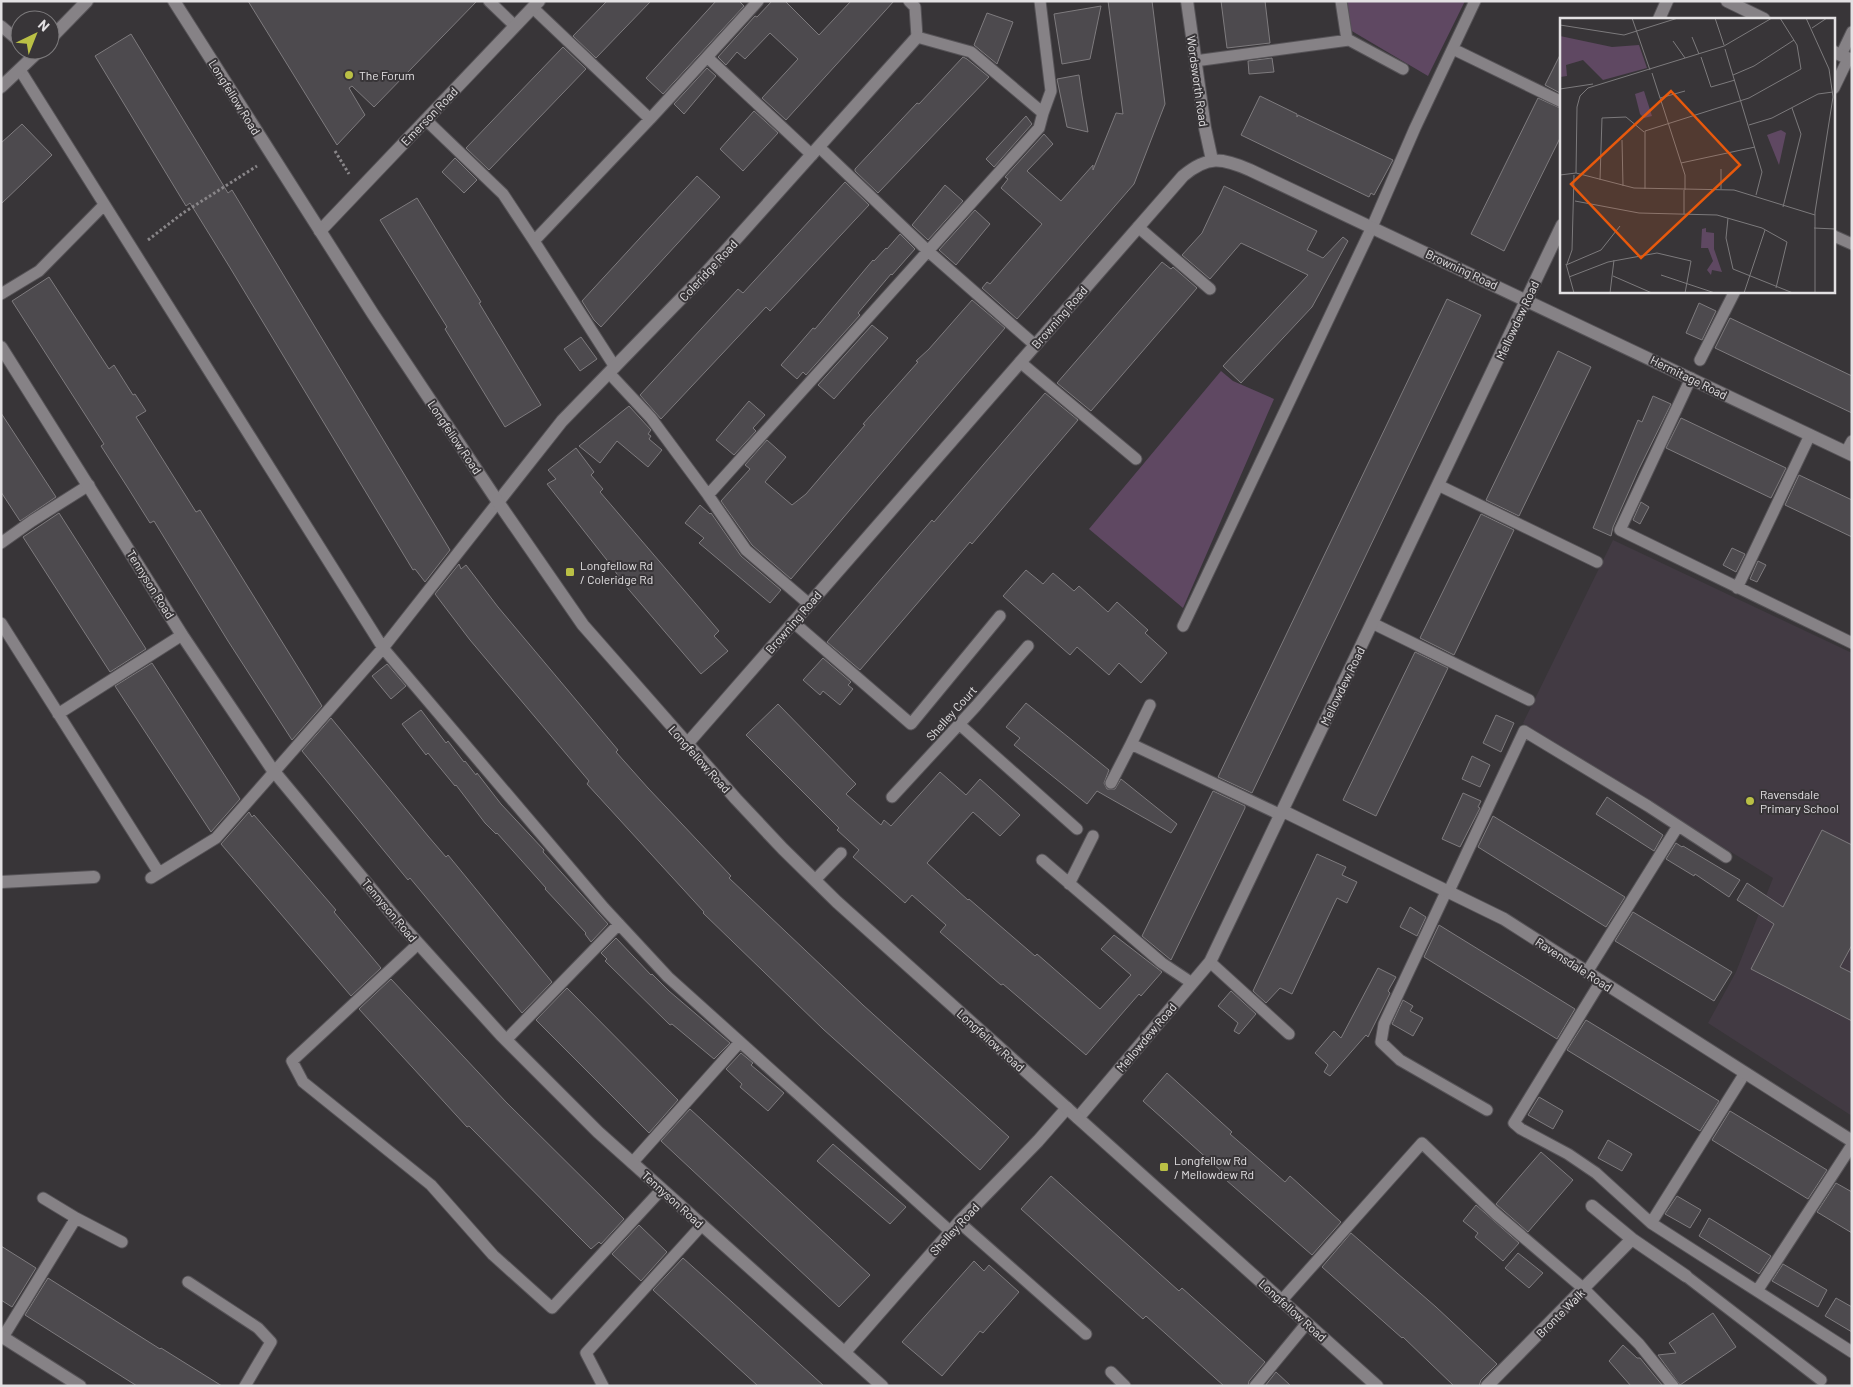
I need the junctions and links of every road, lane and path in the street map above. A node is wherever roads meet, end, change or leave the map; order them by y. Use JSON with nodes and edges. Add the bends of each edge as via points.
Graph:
{"nodes":[{"id":1,"x":87,"y":1,"type":"edge"},
{"id":2,"x":174,"y":1,"type":"edge"},
{"id":3,"x":489,"y":1,"type":"edge"},
{"id":4,"x":758,"y":1,"type":"edge"},
{"id":5,"x":910,"y":1,"type":"edge"},
{"id":6,"x":1040,"y":1,"type":"edge"},
{"id":7,"x":1187,"y":1,"type":"edge"},
{"id":8,"x":1341,"y":1,"type":"edge"},
{"id":9,"x":1474,"y":1,"type":"edge"},
{"id":10,"x":1667,"y":1,"type":"edge"},
{"id":11,"x":1727,"y":1,"type":"edge"},
{"id":12,"x":536,"y":5,"type":"edge"},
{"id":13,"x":1659,"y":18,"type":"edge"},
{"id":14,"x":1762,"y":18,"type":"edge"},
{"id":15,"x":515,"y":26,"type":"junction"},
{"id":16,"x":60,"y":29,"type":"edge"},
{"id":17,"x":1852,"y":32,"type":"edge"},
{"id":18,"x":917,"y":37,"type":"junction"},
{"id":19,"x":1347,"y":40,"type":"junction"},
{"id":20,"x":1453,"y":48,"type":"junction"},
{"id":21,"x":1844,"y":57,"type":"edge"},
{"id":22,"x":707,"y":58,"type":"junction"},
{"id":23,"x":28,"y":60,"type":"edge"},
{"id":24,"x":1195,"y":61,"type":"junction"},
{"id":25,"x":1403,"y":69,"type":"dead end"},
{"id":26,"x":20,"y":70,"type":"junction"},
{"id":27,"x":1836,"y":82,"type":"edge"},
{"id":28,"x":1,"y":87,"type":"edge"},
{"id":29,"x":1560,"y":101,"type":"edge"},
{"id":30,"x":1043,"y":113,"type":"junction"},
{"id":31,"x":650,"y":119,"type":"junction"},
{"id":32,"x":426,"y":120,"type":"junction"},
{"id":33,"x":816,"y":151,"type":"junction"},
{"id":34,"x":335,"y":152,"type":"dead end"},
{"id":35,"x":272,"y":156,"type":"junction"},
{"id":36,"x":1212,"y":160,"type":"junction"},
{"id":37,"x":344,"y":165,"type":"dead end"},
{"id":38,"x":104,"y":204,"type":"junction"},
{"id":39,"x":1138,"y":227,"type":"junction"},
{"id":40,"x":1372,"y":227,"type":"junction"},
{"id":41,"x":1560,"y":229,"type":"edge"},
{"id":42,"x":320,"y":232,"type":"junction"},
{"id":43,"x":1836,"y":237,"type":"edge"},
{"id":44,"x":534,"y":241,"type":"junction"},
{"id":45,"x":1852,"y":244,"type":"edge"},
{"id":46,"x":134,"y":251,"type":"junction"},
{"id":47,"x":928,"y":251,"type":"junction"},
{"id":48,"x":1210,"y":289,"type":"dead end"},
{"id":49,"x":1734,"y":292,"type":"edge"},
{"id":50,"x":1,"y":294,"type":"edge"},
{"id":51,"x":1527,"y":300,"type":"junction"},
{"id":52,"x":1035,"y":345,"type":"junction"},
{"id":53,"x":1,"y":347,"type":"edge"},
{"id":54,"x":1700,"y":360,"type":"dead end"},
{"id":55,"x":1020,"y":362,"type":"junction"},
{"id":56,"x":612,"y":370,"type":"junction"},
{"id":57,"x":1691,"y":378,"type":"junction"},
{"id":58,"x":1810,"y":435,"type":"junction"},
{"id":59,"x":1850,"y":449,"type":"edge"},
{"id":60,"x":1136,"y":459,"type":"dead end"},
{"id":61,"x":89,"y":485,"type":"junction"},
{"id":62,"x":1438,"y":485,"type":"junction"},
{"id":63,"x":708,"y":495,"type":"junction"},
{"id":64,"x":498,"y":502,"type":"junction"},
{"id":65,"x":1,"y":543,"type":"edge"},
{"id":66,"x":1597,"y":562,"type":"dead end"},
{"id":67,"x":1737,"y":588,"type":"junction"},
{"id":68,"x":809,"y":604,"type":"junction"},
{"id":69,"x":1000,"y":616,"type":"dead end"},
{"id":70,"x":793,"y":622,"type":"junction"},
{"id":71,"x":1,"y":623,"type":"edge"},
{"id":72,"x":1372,"y":623,"type":"junction"},
{"id":73,"x":1183,"y":626,"type":"dead end"},
{"id":74,"x":182,"y":635,"type":"junction"},
{"id":75,"x":1852,"y":643,"type":"edge"},
{"id":76,"x":1028,"y":646,"type":"dead end"},
{"id":77,"x":383,"y":648,"type":"junction"},
{"id":78,"x":1529,"y":700,"type":"dead end"},
{"id":79,"x":1150,"y":705,"type":"dead end"},
{"id":80,"x":58,"y":714,"type":"junction"},
{"id":81,"x":959,"y":724,"type":"junction"},
{"id":82,"x":687,"y":744,"type":"junction"},
{"id":83,"x":1131,"y":744,"type":"junction"},
{"id":84,"x":274,"y":771,"type":"junction"},
{"id":85,"x":1111,"y":783,"type":"dead end"},
{"id":86,"x":892,"y":797,"type":"dead end"},
{"id":87,"x":1282,"y":813,"type":"junction"},
{"id":88,"x":1678,"y":826,"type":"junction"},
{"id":89,"x":1077,"y":830,"type":"dead end"},
{"id":90,"x":1093,"y":836,"type":"dead end"},
{"id":91,"x":841,"y":853,"type":"dead end"},
{"id":92,"x":1726,"y":857,"type":"dead end"},
{"id":93,"x":1042,"y":860,"type":"dead end"},
{"id":94,"x":94,"y":877,"type":"dead end"},
{"id":95,"x":815,"y":880,"type":"junction"},
{"id":96,"x":1,"y":882,"type":"edge"},
{"id":97,"x":1069,"y":884,"type":"junction"},
{"id":98,"x":1447,"y":892,"type":"junction"},
{"id":99,"x":619,"y":924,"type":"junction"},
{"id":100,"x":418,"y":944,"type":"junction"},
{"id":101,"x":1210,"y":962,"type":"junction"},
{"id":102,"x":1587,"y":972,"type":"junction"},
{"id":103,"x":1601,"y":981,"type":"junction"},
{"id":104,"x":1192,"y":983,"type":"junction"},
{"id":105,"x":1289,"y":1034,"type":"dead end"},
{"id":106,"x":506,"y":1040,"type":"junction"},
{"id":107,"x":740,"y":1042,"type":"junction"},
{"id":108,"x":1745,"y":1073,"type":"junction"},
{"id":109,"x":1067,"y":1108,"type":"junction"},
{"id":110,"x":1487,"y":1110,"type":"dead end"},
{"id":111,"x":1078,"y":1118,"type":"junction"},
{"id":112,"x":1852,"y":1141,"type":"edge"},
{"id":113,"x":1852,"y":1146,"type":"edge"},
{"id":114,"x":632,"y":1163,"type":"junction"},
{"id":115,"x":662,"y":1189,"type":"junction"},
{"id":116,"x":43,"y":1198,"type":"dead end"},
{"id":117,"x":1592,"y":1206,"type":"dead end"},
{"id":118,"x":76,"y":1218,"type":"junction"},
{"id":119,"x":1651,"y":1222,"type":"junction"},
{"id":120,"x":702,"y":1225,"type":"junction"},
{"id":121,"x":955,"y":1227,"type":"junction"},
{"id":122,"x":1632,"y":1239,"type":"junction"},
{"id":123,"x":122,"y":1242,"type":"dead end"},
{"id":124,"x":1686,"y":1276,"type":"joint"},
{"id":125,"x":188,"y":1282,"type":"dead end"},
{"id":126,"x":1584,"y":1289,"type":"junction"},
{"id":127,"x":1757,"y":1291,"type":"junction"},
{"id":128,"x":1282,"y":1300,"type":"junction"},
{"id":129,"x":1307,"y":1323,"type":"junction"},
{"id":130,"x":1086,"y":1334,"type":"dead end"},
{"id":131,"x":2,"y":1336,"type":"edge"},
{"id":132,"x":845,"y":1352,"type":"junction"},
{"id":133,"x":1852,"y":1352,"type":"edge"},
{"id":134,"x":1111,"y":1372,"type":"dead end"},
{"id":135,"x":1821,"y":1380,"type":"dead end"},
{"id":136,"x":880,"y":1385,"type":"edge"},
{"id":137,"x":80,"y":1386,"type":"edge"},
{"id":138,"x":245,"y":1386,"type":"edge"},
{"id":139,"x":603,"y":1386,"type":"edge"},
{"id":140,"x":1125,"y":1386,"type":"edge"},
{"id":141,"x":1255,"y":1386,"type":"edge"},
{"id":142,"x":1378,"y":1386,"type":"edge"},
{"id":143,"x":1487,"y":1386,"type":"edge"},
{"id":144,"x":1673,"y":1386,"type":"edge"}],
"edges":[{"from":1,"to":16,"type":"street"},
{"from":2,"to":35,"type":"street","name":"Longfellow Road"},
{"from":3,"to":15,"type":"lane"},
{"from":4,"to":22,"type":"lane"},
{"from":5,"to":18,"type":"lane","via":[[915,7]]},
{"from":6,"to":30,"type":"lane","via":[[1052,91]]},
{"from":7,"to":24,"type":"street","name":"Wordsworth Road"},
{"from":8,"to":19,"type":"lane"},
{"from":9,"to":20,"type":"lane"},
{"from":10,"to":13,"type":"street"},
{"from":11,"to":14,"type":"street"},
{"from":12,"to":15,"type":"street","name":"Emerson Road"},
{"from":12,"to":31,"type":"lane"},
{"from":15,"to":32,"type":"street","name":"Emerson Road"},
{"from":17,"to":21,"type":"lane"},
{"from":18,"to":30,"type":"lane","via":[[970,52]]},
{"from":18,"to":33,"type":"street","name":"Coleridge Road"},
{"from":19,"to":24,"type":"lane"},
{"from":19,"to":25,"type":"lane"},
{"from":20,"to":29,"type":"lane"},
{"from":20,"to":40,"type":"lane"},
{"from":21,"to":27,"type":"lane"},
{"from":22,"to":31,"type":"lane"},
{"from":22,"to":33,"type":"lane"},
{"from":23,"to":26,"type":"street"},
{"from":24,"to":36,"type":"street","name":"Wordsworth Road"},
{"from":26,"to":28,"type":"street"},
{"from":26,"to":38,"type":"lane"},
{"from":30,"to":47,"type":"lane","via":[[1039,128]]},
{"from":31,"to":44,"type":"lane"},
{"from":32,"to":42,"type":"street","name":"Emerson Road"},
{"from":32,"to":44,"type":"lane","via":[[503,194]]},
{"from":33,"to":47,"type":"lane"},
{"from":33,"to":56,"type":"street","name":"Coleridge Road","via":[[703,276]]},
{"from":34,"to":37,"type":"path"},
{"from":35,"to":42,"type":"street","name":"Longfellow Road"},
{"from":35,"to":46,"type":"path","via":[[184,213]]},
{"from":36,"to":39,"type":"street","name":"Browning Road","via":[[1195,166]]},
{"from":36,"to":40,"type":"street","name":"Browning Road","via":[[1228,161],[1250,170]]},
{"from":38,"to":46,"type":"lane"},
{"from":38,"to":50,"type":"lane","via":[[39,271]]},
{"from":39,"to":48,"type":"lane"},
{"from":39,"to":52,"type":"street","name":"Browning Road"},
{"from":40,"to":51,"type":"street","name":"Browning Road"},
{"from":40,"to":73,"type":"lane"},
{"from":41,"to":51,"type":"street","name":"Mellowdew Road"},
{"from":42,"to":64,"type":"street","name":"Longfellow Road"},
{"from":43,"to":45,"type":"lane"},
{"from":44,"to":56,"type":"lane"},
{"from":46,"to":77,"type":"lane"},
{"from":47,"to":52,"type":"lane"},
{"from":47,"to":63,"type":"lane"},
{"from":49,"to":54,"type":"lane"},
{"from":51,"to":57,"type":"street","name":"Hermitage Road"},
{"from":51,"to":62,"type":"street","name":"Mellowdew Road"},
{"from":52,"to":55,"type":"street","name":"Browning Road"},
{"from":53,"to":61,"type":"street","name":"Tennyson Road"},
{"from":55,"to":60,"type":"lane"},
{"from":55,"to":68,"type":"street","name":"Browning Road"},
{"from":56,"to":63,"type":"lane"},
{"from":56,"to":64,"type":"street","name":"Coleridge Road","via":[[562,421]]},
{"from":57,"to":58,"type":"street","name":"Hermitage Road"},
{"from":57,"to":67,"type":"lane","via":[[1620,530]]},
{"from":58,"to":59,"type":"street","name":"Hermitage Road"},
{"from":58,"to":67,"type":"lane"},
{"from":61,"to":65,"type":"lane"},
{"from":61,"to":74,"type":"street","name":"Tennyson Road"},
{"from":62,"to":66,"type":"lane"},
{"from":62,"to":72,"type":"street","name":"Mellowdew Road"},
{"from":63,"to":68,"type":"lane","via":[[746,550]]},
{"from":64,"to":77,"type":"lane"},
{"from":64,"to":82,"type":"street","name":"Longfellow Road","via":[[582,625]]},
{"from":67,"to":75,"type":"lane"},
{"from":68,"to":70,"type":"street","name":"Browning Road"},
{"from":69,"to":70,"type":"lane","via":[[911,724]]},
{"from":70,"to":82,"type":"street","name":"Browning Road"},
{"from":71,"to":80,"type":"lane"},
{"from":72,"to":78,"type":"lane"},
{"from":72,"to":87,"type":"street","name":"Mellowdew Road"},
{"from":74,"to":80,"type":"lane"},
{"from":74,"to":84,"type":"street","name":"Tennyson Road"},
{"from":76,"to":81,"type":"lane","name":"Shelley Court"},
{"from":77,"to":84,"type":"lane"},
{"from":77,"to":99,"type":"lane"},
{"from":79,"to":83,"type":"lane"},
{"from":80,"to":84,"type":"lane","via":[[155,875],[216,838]]},
{"from":81,"to":86,"type":"lane","name":"Shelley Court"},
{"from":81,"to":89,"type":"lane"},
{"from":82,"to":95,"type":"street","name":"Longfellow Road","via":[[783,850]]},
{"from":83,"to":85,"type":"lane"},
{"from":83,"to":87,"type":"lane"},
{"from":84,"to":100,"type":"street","name":"Tennyson Road"},
{"from":87,"to":98,"type":"street","name":"Ravensdale Road"},
{"from":87,"to":101,"type":"street","name":"Mellowdew Road"},
{"from":88,"to":92,"type":"lane"},
{"from":88,"to":98,"type":"lane","via":[[1524,731]]},
{"from":88,"to":102,"type":"lane"},
{"from":90,"to":97,"type":"lane"},
{"from":91,"to":95,"type":"lane"},
{"from":93,"to":97,"type":"lane"},
{"from":94,"to":96,"type":"street"},
{"from":95,"to":109,"type":"street","name":"Longfellow Road"},
{"from":97,"to":104,"type":"lane","via":[[1162,963]]},
{"from":98,"to":102,"type":"street","name":"Ravensdale Road","via":[[1504,919]]},
{"from":98,"to":110,"type":"lane","via":[[1384,1024],[1381,1042],[1400,1060]]},
{"from":99,"to":106,"type":"lane"},
{"from":99,"to":107,"type":"lane","via":[[668,977]]},
{"from":100,"to":106,"type":"street","name":"Tennyson Road"},
{"from":100,"to":115,"type":"lane","via":[[292,1061],[303,1082],[431,1185],[493,1255],[552,1308]]},
{"from":101,"to":104,"type":"street","name":"Mellowdew Road"},
{"from":101,"to":105,"type":"lane"},
{"from":102,"to":103,"type":"street","name":"Ravensdale Road"},
{"from":103,"to":108,"type":"street","name":"Ravensdale Road"},
{"from":103,"to":119,"type":"lane","via":[[1514,1123],[1596,1173]]},
{"from":104,"to":111,"type":"street","name":"Mellowdew Road"},
{"from":106,"to":114,"type":"street","name":"Tennyson Road"},
{"from":107,"to":114,"type":"lane"},
{"from":107,"to":121,"type":"lane"},
{"from":108,"to":112,"type":"street","name":"Ravensdale Road"},
{"from":108,"to":119,"type":"lane"},
{"from":109,"to":111,"type":"street","name":"Longfellow Road"},
{"from":109,"to":121,"type":"street","name":"Shelley Road"},
{"from":111,"to":128,"type":"street","name":"Longfellow Road"},
{"from":113,"to":127,"type":"lane"},
{"from":114,"to":115,"type":"street","name":"Tennyson Road"},
{"from":115,"to":120,"type":"street","name":"Tennyson Road"},
{"from":116,"to":118,"type":"lane"},
{"from":117,"to":122,"type":"street"},
{"from":118,"to":123,"type":"lane"},
{"from":118,"to":131,"type":"lane"},
{"from":119,"to":127,"type":"lane"},
{"from":120,"to":132,"type":"street","name":"Tennyson Road"},
{"from":120,"to":139,"type":"lane","via":[[586,1353]]},
{"from":121,"to":130,"type":"lane"},
{"from":121,"to":132,"type":"street","name":"Shelley Road"},
{"from":122,"to":124,"type":"street"},
{"from":122,"to":126,"type":"street","name":"Bronte Walk"},
{"from":124,"to":135,"type":"lane"},
{"from":125,"to":138,"type":"lane","via":[[258,1328],[271,1342]]},
{"from":126,"to":128,"type":"lane","via":[[1496,1214],[1422,1143]]},
{"from":126,"to":143,"type":"street","name":"Bronte Walk"},
{"from":126,"to":144,"type":"lane","via":[[1639,1344]]},
{"from":127,"to":133,"type":"lane"},
{"from":128,"to":129,"type":"street","name":"Longfellow Road"},
{"from":129,"to":141,"type":"lane"},
{"from":129,"to":142,"type":"street","name":"Longfellow Road"},
{"from":131,"to":137,"type":"street"},
{"from":132,"to":136,"type":"street","name":"Tennyson Road"},
{"from":134,"to":140,"type":"lane"}]}
